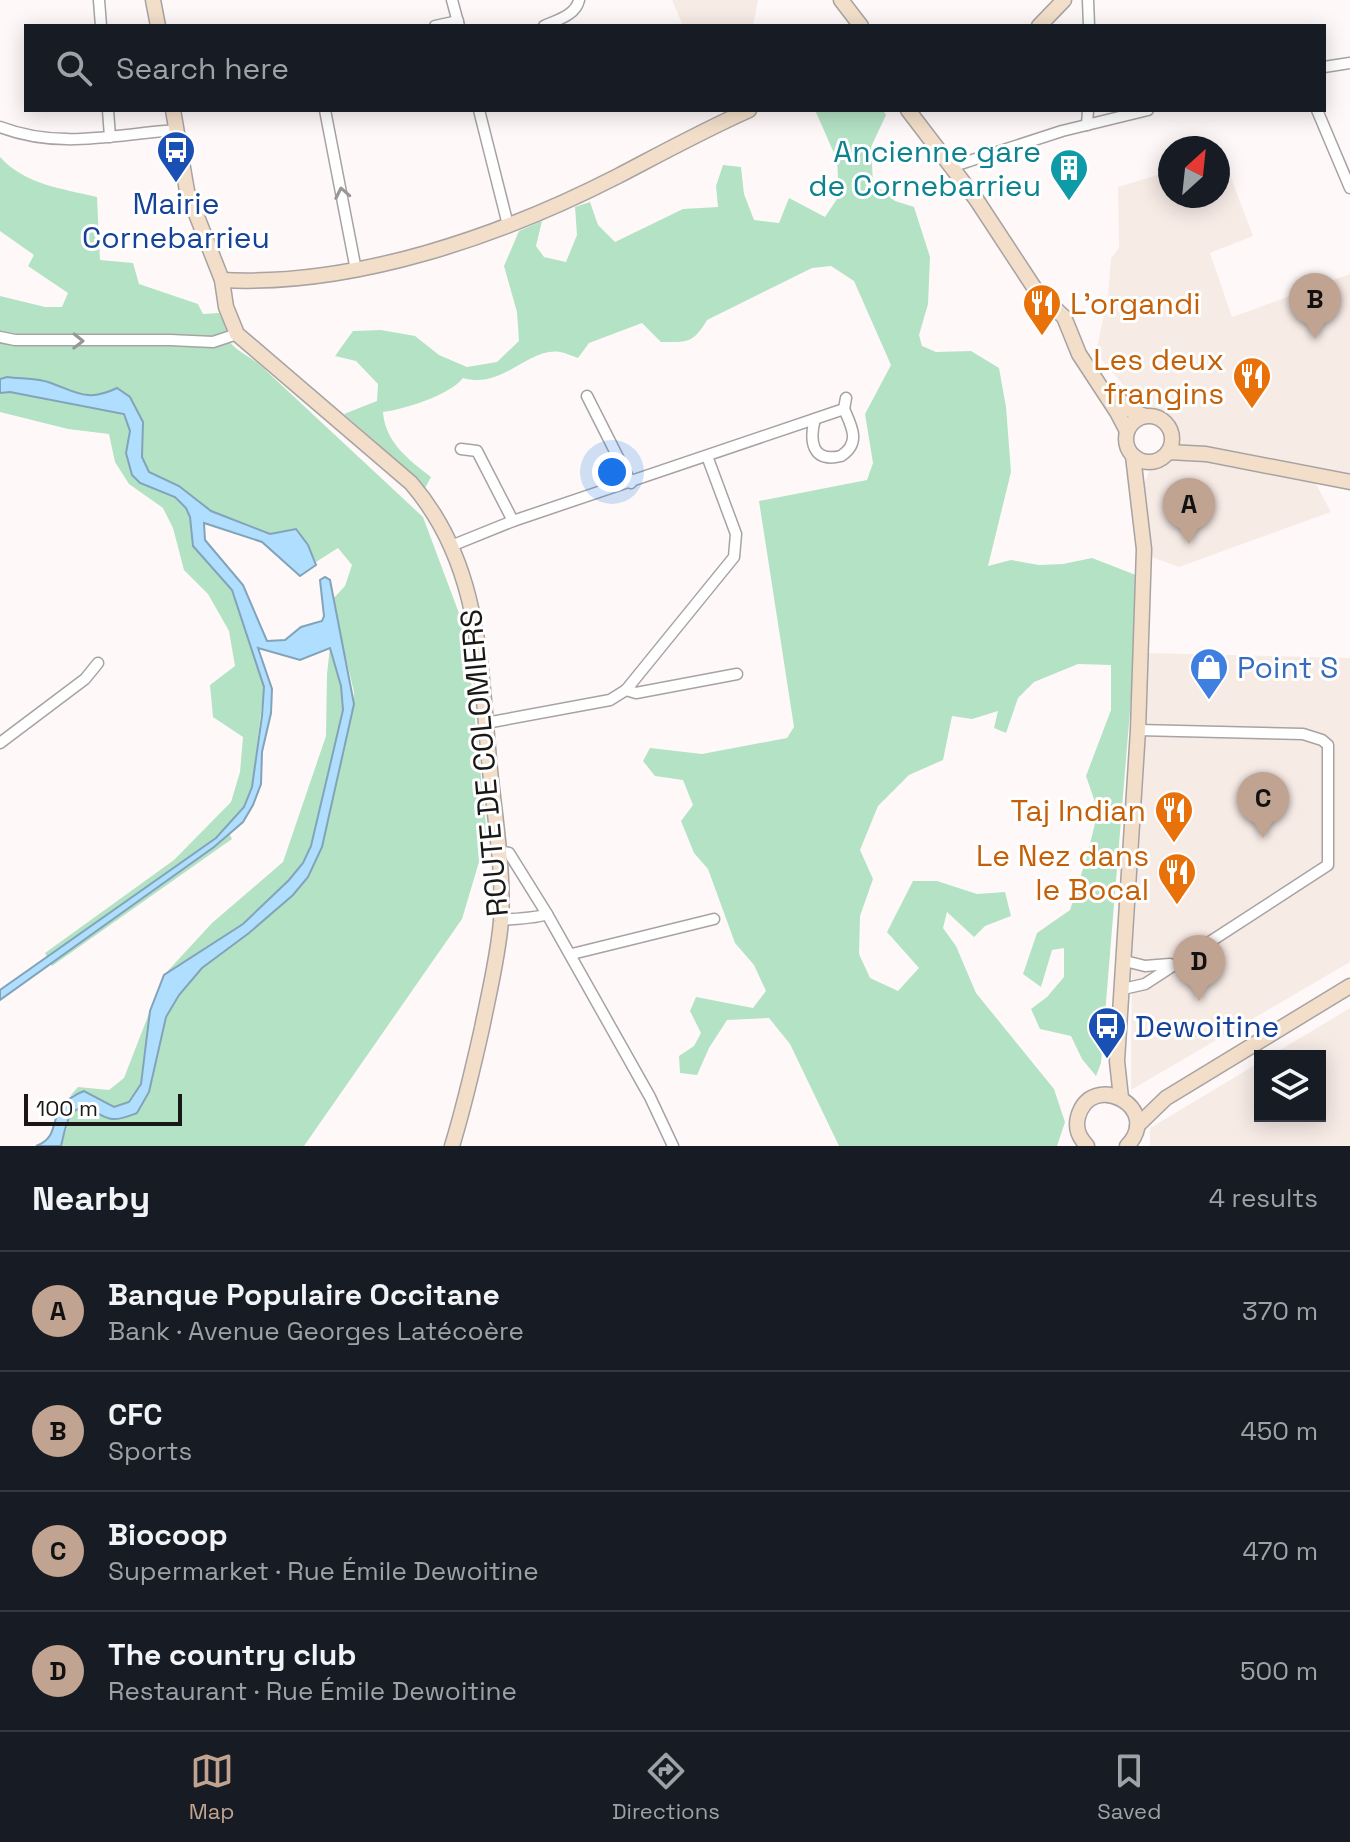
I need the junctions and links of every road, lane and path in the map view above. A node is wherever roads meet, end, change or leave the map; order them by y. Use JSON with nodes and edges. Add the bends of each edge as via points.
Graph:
{"nodes":[{"id":1,"x":99,"y":0,"type":"edge"},
{"id":2,"x":153,"y":0,"type":"edge"},
{"id":3,"x":579,"y":0,"type":"edge"},
{"id":4,"x":833,"y":0,"type":"edge"},
{"id":5,"x":841,"y":0,"type":"edge"},
{"id":6,"x":1064,"y":0,"type":"edge"},
{"id":7,"x":1088,"y":0,"type":"edge"},
{"id":8,"x":456,"y":1,"type":"edge"},
{"id":9,"x":459,"y":23,"type":"edge"},
{"id":10,"x":101,"y":24,"type":"edge"},
{"id":11,"x":158,"y":24,"type":"edge"},
{"id":12,"x":548,"y":24,"type":"edge"},
{"id":13,"x":851,"y":24,"type":"edge"},
{"id":14,"x":859,"y":24,"type":"edge"},
{"id":15,"x":1041,"y":24,"type":"edge"},
{"id":16,"x":1089,"y":24,"type":"edge"},
{"id":17,"x":1350,"y":63,"type":"edge"},
{"id":18,"x":1326,"y":67,"type":"edge"},
{"id":19,"x":108,"y":112,"type":"edge"},
{"id":20,"x":173,"y":112,"type":"edge"},
{"id":21,"x":325,"y":112,"type":"edge"},
{"id":22,"x":480,"y":112,"type":"edge"},
{"id":23,"x":745,"y":112,"type":"edge"},
{"id":24,"x":910,"y":112,"type":"edge"},
{"id":25,"x":921,"y":112,"type":"edge"},
{"id":26,"x":1088,"y":112,"type":"edge"},
{"id":27,"x":1140,"y":112,"type":"edge"},
{"id":28,"x":1318,"y":112,"type":"edge"},
{"id":29,"x":1087,"y":125,"type":"junction"},
{"id":30,"x":0,"y":127,"type":"edge"},
{"id":31,"x":177,"y":130,"type":"junction"},
{"id":32,"x":110,"y":137,"type":"junction"},
{"id":33,"x":957,"y":165,"type":"junction"},
{"id":34,"x":1350,"y":188,"type":"edge"},
{"id":35,"x":976,"y":199,"type":"junction"},
{"id":36,"x":508,"y":225,"type":"junction"},
{"id":37,"x":356,"y":270,"type":"junction"},
{"id":38,"x":222,"y":280,"type":"junction"},
{"id":39,"x":1031,"y":280,"type":"junction"},
{"id":40,"x":237,"y":334,"type":"junction"},
{"id":41,"x":0,"y":337,"type":"edge"},
{"id":42,"x":587,"y":396,"type":"dead end"},
{"id":43,"x":1145,"y":416,"type":"junction"},
{"id":44,"x":815,"y":419,"type":"junction"},
{"id":45,"x":1127,"y":431,"type":"junction"},
{"id":46,"x":1172,"y":435,"type":"junction"},
{"id":47,"x":461,"y":449,"type":"dead end"},
{"id":48,"x":1168,"y":452,"type":"junction"},
{"id":49,"x":707,"y":456,"type":"junction"},
{"id":50,"x":1133,"y":456,"type":"junction"},
{"id":51,"x":1152,"y":462,"type":"junction"},
{"id":52,"x":1259,"y":463,"type":"junction"},
{"id":53,"x":1137,"y":482,"type":"junction"},
{"id":54,"x":1350,"y":482,"type":"edge"},
{"id":55,"x":631,"y":483,"type":"junction"},
{"id":56,"x":513,"y":521,"type":"junction"},
{"id":57,"x":451,"y":546,"type":"junction"},
{"id":58,"x":98,"y":663,"type":"dead end"},
{"id":59,"x":737,"y":674,"type":"dead end"},
{"id":60,"x":626,"y":690,"type":"junction"},
{"id":61,"x":486,"y":723,"type":"junction"},
{"id":62,"x":1138,"y":730,"type":"junction"},
{"id":63,"x":0,"y":743,"type":"edge"},
{"id":64,"x":498,"y":851,"type":"junction"},
{"id":65,"x":547,"y":914,"type":"junction"},
{"id":66,"x":714,"y":919,"type":"dead end"},
{"id":67,"x":501,"y":920,"type":"junction"},
{"id":68,"x":572,"y":954,"type":"junction"},
{"id":69,"x":1125,"y":961,"type":"junction"},
{"id":70,"x":1176,"y":963,"type":"junction"},
{"id":71,"x":1350,"y":986,"type":"edge"},
{"id":72,"x":1123,"y":989,"type":"junction"},
{"id":73,"x":1117,"y":1061,"type":"junction"},
{"id":74,"x":1101,"y":1095,"type":"junction"},
{"id":75,"x":1166,"y":1098,"type":"junction"},
{"id":76,"x":1124,"y":1100,"type":"junction"},
{"id":77,"x":1137,"y":1126,"type":"junction"},
{"id":78,"x":1077,"y":1130,"type":"junction"},
{"id":79,"x":1129,"y":1145,"type":"edge"},
{"id":80,"x":452,"y":1146,"type":"edge"},
{"id":81,"x":673,"y":1146,"type":"edge"},
{"id":82,"x":1069,"y":1146,"type":"edge"},
{"id":83,"x":1087,"y":1146,"type":"edge"}],
"edges":[{"from":1,"to":10,"type":"street"},
{"from":2,"to":11,"type":"main road"},
{"from":3,"to":12,"type":"street","via":[[571,13]]},
{"from":4,"to":13,"type":"main road"},
{"from":5,"to":14,"type":"main road"},
{"from":6,"to":15,"type":"main road"},
{"from":7,"to":16,"type":"street"},
{"from":8,"to":9,"type":"street"},
{"from":17,"to":18,"type":"street"},
{"from":19,"to":32,"type":"street"},
{"from":20,"to":31,"type":"main road"},
{"from":37,"to":21,"type":"street","one_way":true},
{"from":22,"to":36,"type":"street"},
{"from":23,"to":36,"type":"main road"},
{"from":24,"to":35,"type":"main road"},
{"from":25,"to":33,"type":"main road"},
{"from":26,"to":29,"type":"street"},
{"from":27,"to":29,"type":"street"},
{"from":28,"to":34,"type":"street"},
{"from":29,"to":33,"type":"street"},
{"from":30,"to":32,"type":"street","via":[[69,140]]},
{"from":31,"to":32,"type":"street"},
{"from":31,"to":38,"type":"main road","via":[[187,191]]},
{"from":33,"to":35,"type":"main road"},
{"from":35,"to":39,"type":"main road"},
{"from":36,"to":37,"type":"main road","via":[[424,255]]},
{"from":37,"to":38,"type":"main road","via":[[282,281]]},
{"from":38,"to":40,"type":"main road"},
{"from":39,"to":43,"type":"main road","via":[[1070,313],[1090,358],[1117,397]]},
{"from":39,"to":45,"type":"main road","via":[[1064,317],[1079,354]]},
{"from":41,"to":40,"type":"street","one_way":true,"via":[[213,342]]},
{"from":40,"to":57,"type":"main road","name":"ROUTE DE COLOMIERS","via":[[411,483],[430,504]]},
{"from":42,"to":55,"type":"street"},
{"from":43,"to":45,"type":"main road"},
{"from":43,"to":46,"type":"main road","via":[[1165,421]]},
{"from":44,"to":44,"type":"street","via":[[845,403],[855,434],[853,445],[841,456],[825,457],[811,437]]},
{"from":44,"to":49,"type":"street","via":[[795,418]]},
{"from":45,"to":50,"type":"main road","via":[[1126,444]]},
{"from":46,"to":48,"type":"main road"},
{"from":46,"to":52,"type":"main road"},
{"from":47,"to":56,"type":"street","via":[[477,451]]},
{"from":48,"to":51,"type":"main road"},
{"from":48,"to":52,"type":"main road"},
{"from":49,"to":55,"type":"street"},
{"from":49,"to":60,"type":"street","via":[[736,534],[734,557]]},
{"from":50,"to":51,"type":"main road"},
{"from":50,"to":53,"type":"main road"},
{"from":51,"to":53,"type":"main road"},
{"from":52,"to":54,"type":"main road"},
{"from":53,"to":62,"type":"main road","via":[[1144,549]]},
{"from":55,"to":56,"type":"street"},
{"from":56,"to":57,"type":"street"},
{"from":57,"to":61,"type":"main road","name":"ROUTE DE COLOMIERS","via":[[473,608]]},
{"from":58,"to":63,"type":"street","via":[[85,679]]},
{"from":59,"to":60,"type":"street","via":[[636,693]]},
{"from":60,"to":61,"type":"street","via":[[610,700]]},
{"from":61,"to":64,"type":"main road","name":"ROUTE DE COLOMIERS"},
{"from":62,"to":69,"type":"main road"},
{"from":62,"to":70,"type":"street","via":[[1303,734],[1328,745],[1328,865]]},
{"from":64,"to":65,"type":"street","via":[[509,853]]},
{"from":64,"to":67,"type":"main road","name":"ROUTE DE COLOMIERS"},
{"from":65,"to":67,"type":"street"},
{"from":65,"to":68,"type":"street"},
{"from":66,"to":68,"type":"street"},
{"from":67,"to":80,"type":"main road","name":"ROUTE DE COLOMIERS"},
{"from":68,"to":81,"type":"street"},
{"from":69,"to":70,"type":"street","via":[[1145,966]]},
{"from":69,"to":72,"type":"main road"},
{"from":70,"to":72,"type":"street","via":[[1145,984]]},
{"from":71,"to":75,"type":"main road"},
{"from":72,"to":73,"type":"main road"},
{"from":73,"to":74,"type":"main road"},
{"from":73,"to":76,"type":"main road"},
{"from":74,"to":76,"type":"main road"},
{"from":74,"to":78,"type":"main road","via":[[1082,1107]]},
{"from":75,"to":76,"type":"main road","via":[[1147,1103]]},
{"from":75,"to":77,"type":"main road"},
{"from":76,"to":77,"type":"main road"},
{"from":77,"to":79,"type":"main road"},
{"from":78,"to":82,"type":"main road"},
{"from":78,"to":83,"type":"main road"}]}
